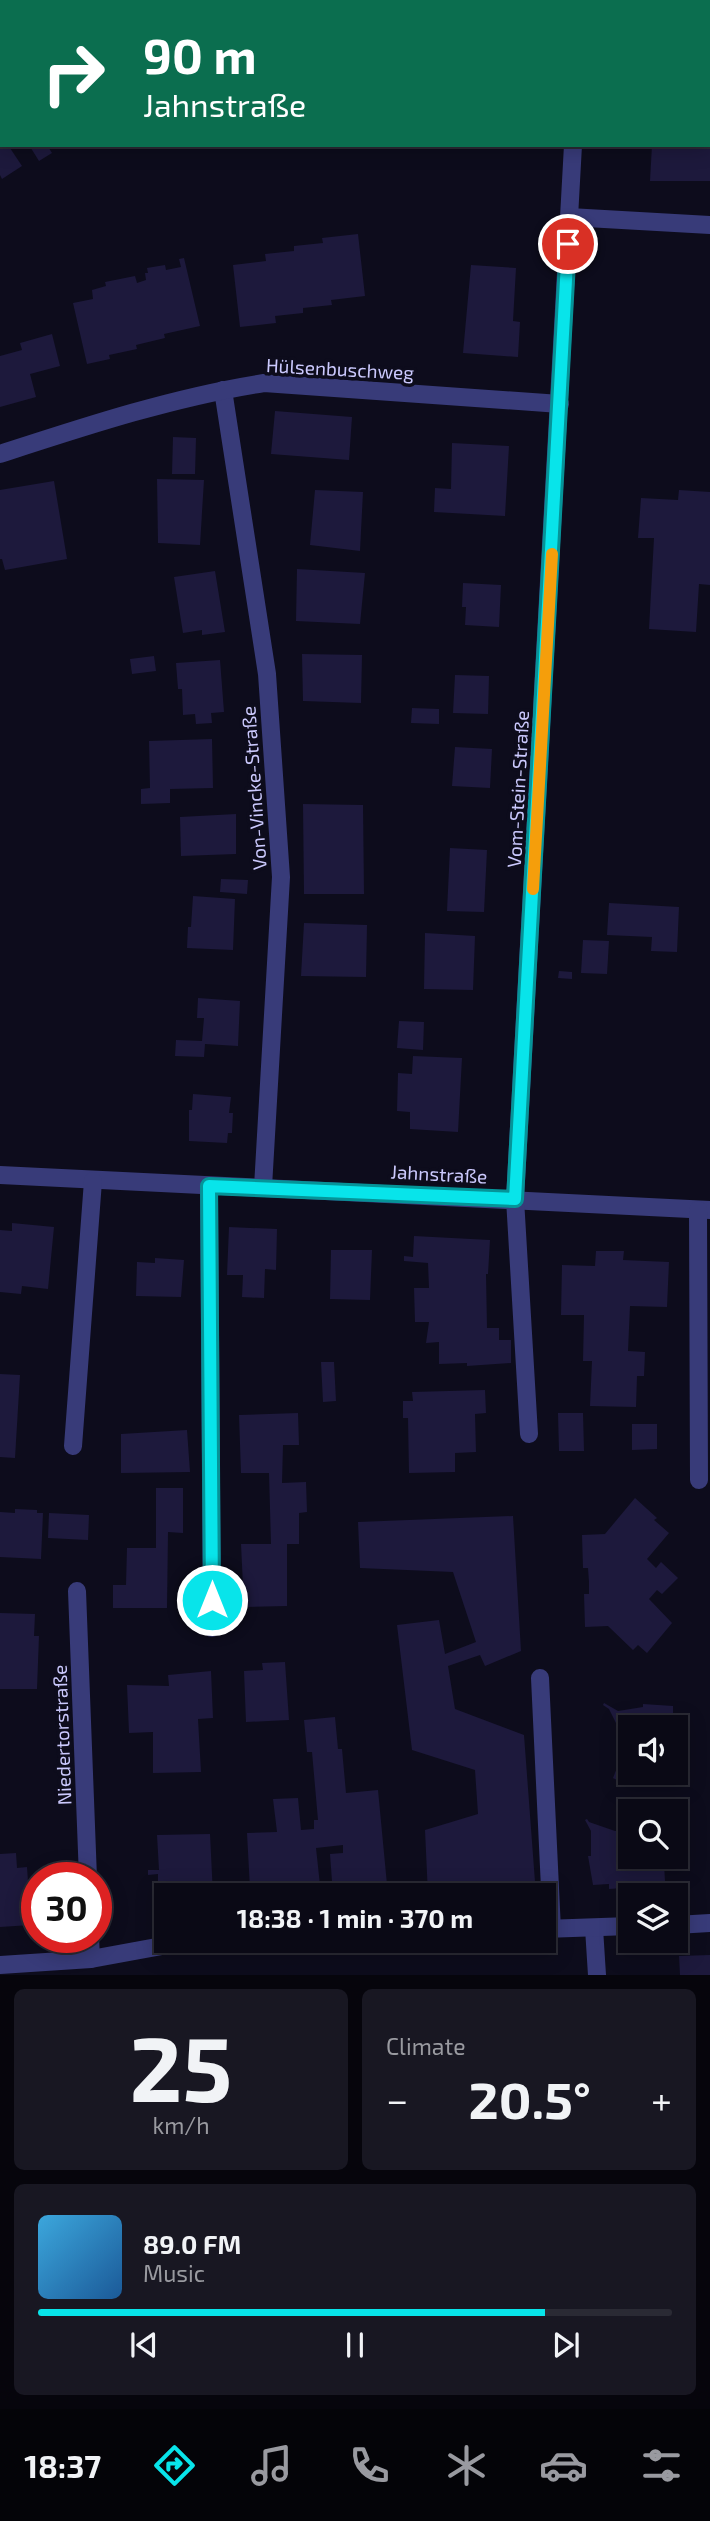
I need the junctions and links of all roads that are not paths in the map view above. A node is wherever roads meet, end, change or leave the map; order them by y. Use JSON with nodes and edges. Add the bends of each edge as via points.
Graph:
{"nodes":[{"id":1,"x":573,"y":147,"type":"edge"},
{"id":2,"x":569,"y":217,"type":"junction"},
{"id":3,"x":710,"y":225,"type":"edge"},
{"id":4,"x":223,"y":390,"type":"junction"},
{"id":5,"x":560,"y":404,"type":"junction"},
{"id":6,"x":0,"y":454,"type":"edge"},
{"id":7,"x":0,"y":1175,"type":"edge"},
{"id":8,"x":93,"y":1181,"type":"junction"},
{"id":9,"x":209,"y":1186,"type":"junction"},
{"id":10,"x":263,"y":1187,"type":"junction"},
{"id":11,"x":515,"y":1199,"type":"junction"},
{"id":12,"x":704,"y":1210,"type":"edge"},
{"id":13,"x":529,"y":1434,"type":"dead end"},
{"id":14,"x":73,"y":1446,"type":"dead end"},
{"id":15,"x":699,"y":1480,"type":"dead end"},
{"id":16,"x":78,"y":1591,"type":"dead end"},
{"id":17,"x":212,"y":1628,"type":"dead end"},
{"id":18,"x":540,"y":1678,"type":"dead end"},
{"id":19,"x":87,"y":1862,"type":"edge"},
{"id":20,"x":547,"y":1883,"type":"edge"},
{"id":21,"x":710,"y":1923,"type":"edge"},
{"id":22,"x":688,"y":1924,"type":"edge"},
{"id":23,"x":618,"y":1927,"type":"edge"},
{"id":24,"x":594,"y":1928,"type":"junction"},
{"id":25,"x":556,"y":1929,"type":"edge"},
{"id":26,"x":154,"y":1948,"type":"edge"},
{"id":27,"x":91,"y":1953,"type":"edge"},
{"id":28,"x":91,"y":1959,"type":"junction"},
{"id":29,"x":0,"y":1965,"type":"edge"},
{"id":30,"x":597,"y":1975,"type":"edge"}],
"edges":[{"from":1,"to":2,"type":"street","name":"Vom-Stein-Straße"},
{"from":2,"to":3,"type":"street"},
{"from":2,"to":5,"type":"street","name":"Vom-Stein-Straße"},
{"from":4,"to":5,"type":"street","name":"Hülsenbuschweg","via":[[264,383]]},
{"from":4,"to":6,"type":"street","name":"Hülsenbuschweg"},
{"from":4,"to":10,"type":"street","name":"Von-Vincke-Straße","via":[[267,674],[281,877]]},
{"from":5,"to":11,"type":"street","name":"Vom-Stein-Straße"},
{"from":7,"to":8,"type":"street","name":"Jahnstraße"},
{"from":8,"to":9,"type":"street","name":"Jahnstraße"},
{"from":8,"to":14,"type":"street"},
{"from":9,"to":10,"type":"street","name":"Jahnstraße"},
{"from":9,"to":17,"type":"street"},
{"from":10,"to":11,"type":"street","name":"Jahnstraße"},
{"from":11,"to":12,"type":"street","name":"Jahnstraße"},
{"from":11,"to":13,"type":"street","name":"Vom-Stein-Straße"},
{"from":12,"to":15,"type":"street"},
{"from":16,"to":19,"type":"street","name":"Niedertorstraße"},
{"from":18,"to":20,"type":"street"},
{"from":21,"to":22,"type":"street"},
{"from":23,"to":24,"type":"street"},
{"from":24,"to":25,"type":"street"},
{"from":24,"to":30,"type":"street"},
{"from":26,"to":28,"type":"street"},
{"from":27,"to":28,"type":"street"},
{"from":28,"to":29,"type":"street"}]}
